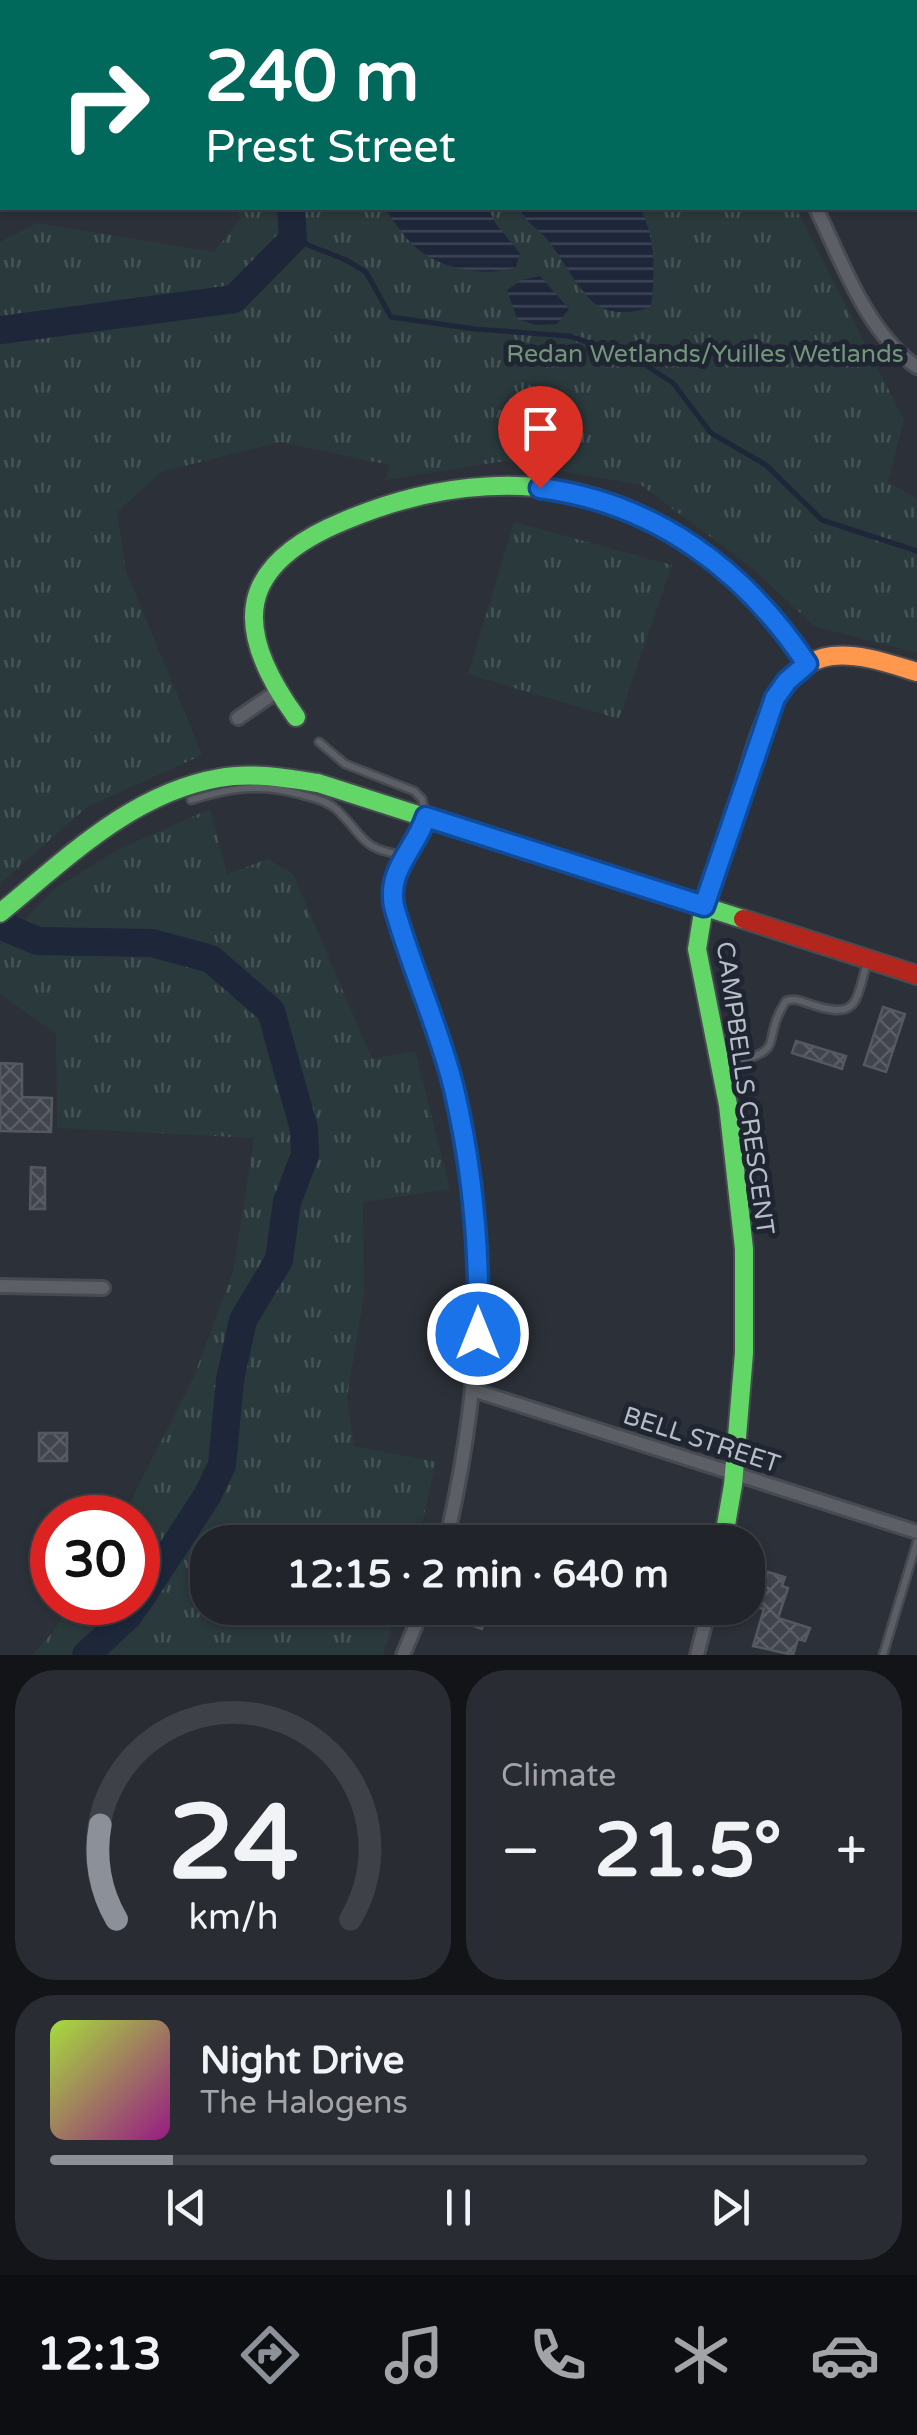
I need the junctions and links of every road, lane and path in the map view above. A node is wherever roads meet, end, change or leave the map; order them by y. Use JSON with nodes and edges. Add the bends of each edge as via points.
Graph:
{"nodes":[{"id":1,"x":817,"y":210,"type":"edge"},
{"id":2,"x":914,"y":365,"type":"edge"},
{"id":3,"x":807,"y":664,"type":"junction"},
{"id":4,"x":917,"y":672,"type":"edge"},
{"id":5,"x":276,"y":692,"type":"junction"},
{"id":6,"x":296,"y":717,"type":"dead end"},
{"id":7,"x":238,"y":718,"type":"dead end"},
{"id":8,"x":319,"y":742,"type":"dead end"},
{"id":9,"x":191,"y":800,"type":"dead end"},
{"id":10,"x":426,"y":817,"type":"junction"},
{"id":11,"x":406,"y":856,"type":"junction"},
{"id":12,"x":704,"y":906,"type":"junction"},
{"id":13,"x":0,"y":913,"type":"edge"},
{"id":14,"x":868,"y":959,"type":"junction"},
{"id":15,"x":917,"y":974,"type":"edge"},
{"id":16,"x":720,"y":1065,"type":"junction"},
{"id":17,"x":0,"y":1286,"type":"edge"},
{"id":18,"x":103,"y":1288,"type":"dead end"},
{"id":19,"x":474,"y":1390,"type":"junction"},
{"id":20,"x":734,"y":1473,"type":"junction"},
{"id":21,"x":450,"y":1525,"type":"edge"},
{"id":22,"x":725,"y":1525,"type":"edge"},
{"id":23,"x":917,"y":1532,"type":"edge"},
{"id":24,"x":917,"y":1542,"type":"edge"},
{"id":25,"x":416,"y":1625,"type":"edge"},
{"id":26,"x":705,"y":1625,"type":"edge"},
{"id":27,"x":403,"y":1655,"type":"edge"},
{"id":28,"x":697,"y":1655,"type":"edge"},
{"id":29,"x":882,"y":1655,"type":"edge"}],
"edges":[{"from":1,"to":2,"type":"street","via":[[868,310]]},
{"from":3,"to":4,"type":"street","via":[[844,654]]},
{"from":3,"to":5,"type":"street","via":[[740,581],[670,529],[575,494],[480,487],[362,512],[282,555],[260,587],[253,622]]},
{"from":3,"to":12,"type":"street","name":"CAMPBELLS CRESCENT","via":[[775,698]]},
{"from":5,"to":6,"type":"street"},
{"from":5,"to":7,"type":"street"},
{"from":8,"to":10,"type":"lane","via":[[345,764],[414,791]]},
{"from":9,"to":11,"type":"lane","via":[[235,788],[277,787],[328,803],[368,846]]},
{"from":10,"to":11,"type":"street"},
{"from":10,"to":12,"type":"street"},
{"from":10,"to":13,"type":"street","via":[[296,778],[214,776],[126,813]]},
{"from":11,"to":19,"type":"street","via":[[393,878],[394,906],[453,1086],[470,1170],[479,1308]]},
{"from":12,"to":14,"type":"street"},
{"from":12,"to":16,"type":"street","name":"CAMPBELLS CRESCENT","via":[[697,955]]},
{"from":14,"to":15,"type":"street"},
{"from":14,"to":16,"type":"lane","via":[[846,1011],[786,1001],[767,1050]]},
{"from":16,"to":20,"type":"street","name":"CAMPBELLS CRESCENT","via":[[744,1249]]},
{"from":17,"to":18,"type":"street"},
{"from":19,"to":20,"type":"street","name":"BELL STREET"},
{"from":19,"to":21,"type":"street"},
{"from":20,"to":22,"type":"street","name":"CAMPBELLS CRESCENT"},
{"from":20,"to":23,"type":"street","name":"BELL STREET"},
{"from":24,"to":29,"type":"lane"},
{"from":25,"to":27,"type":"street"},
{"from":26,"to":28,"type":"street"}]}
